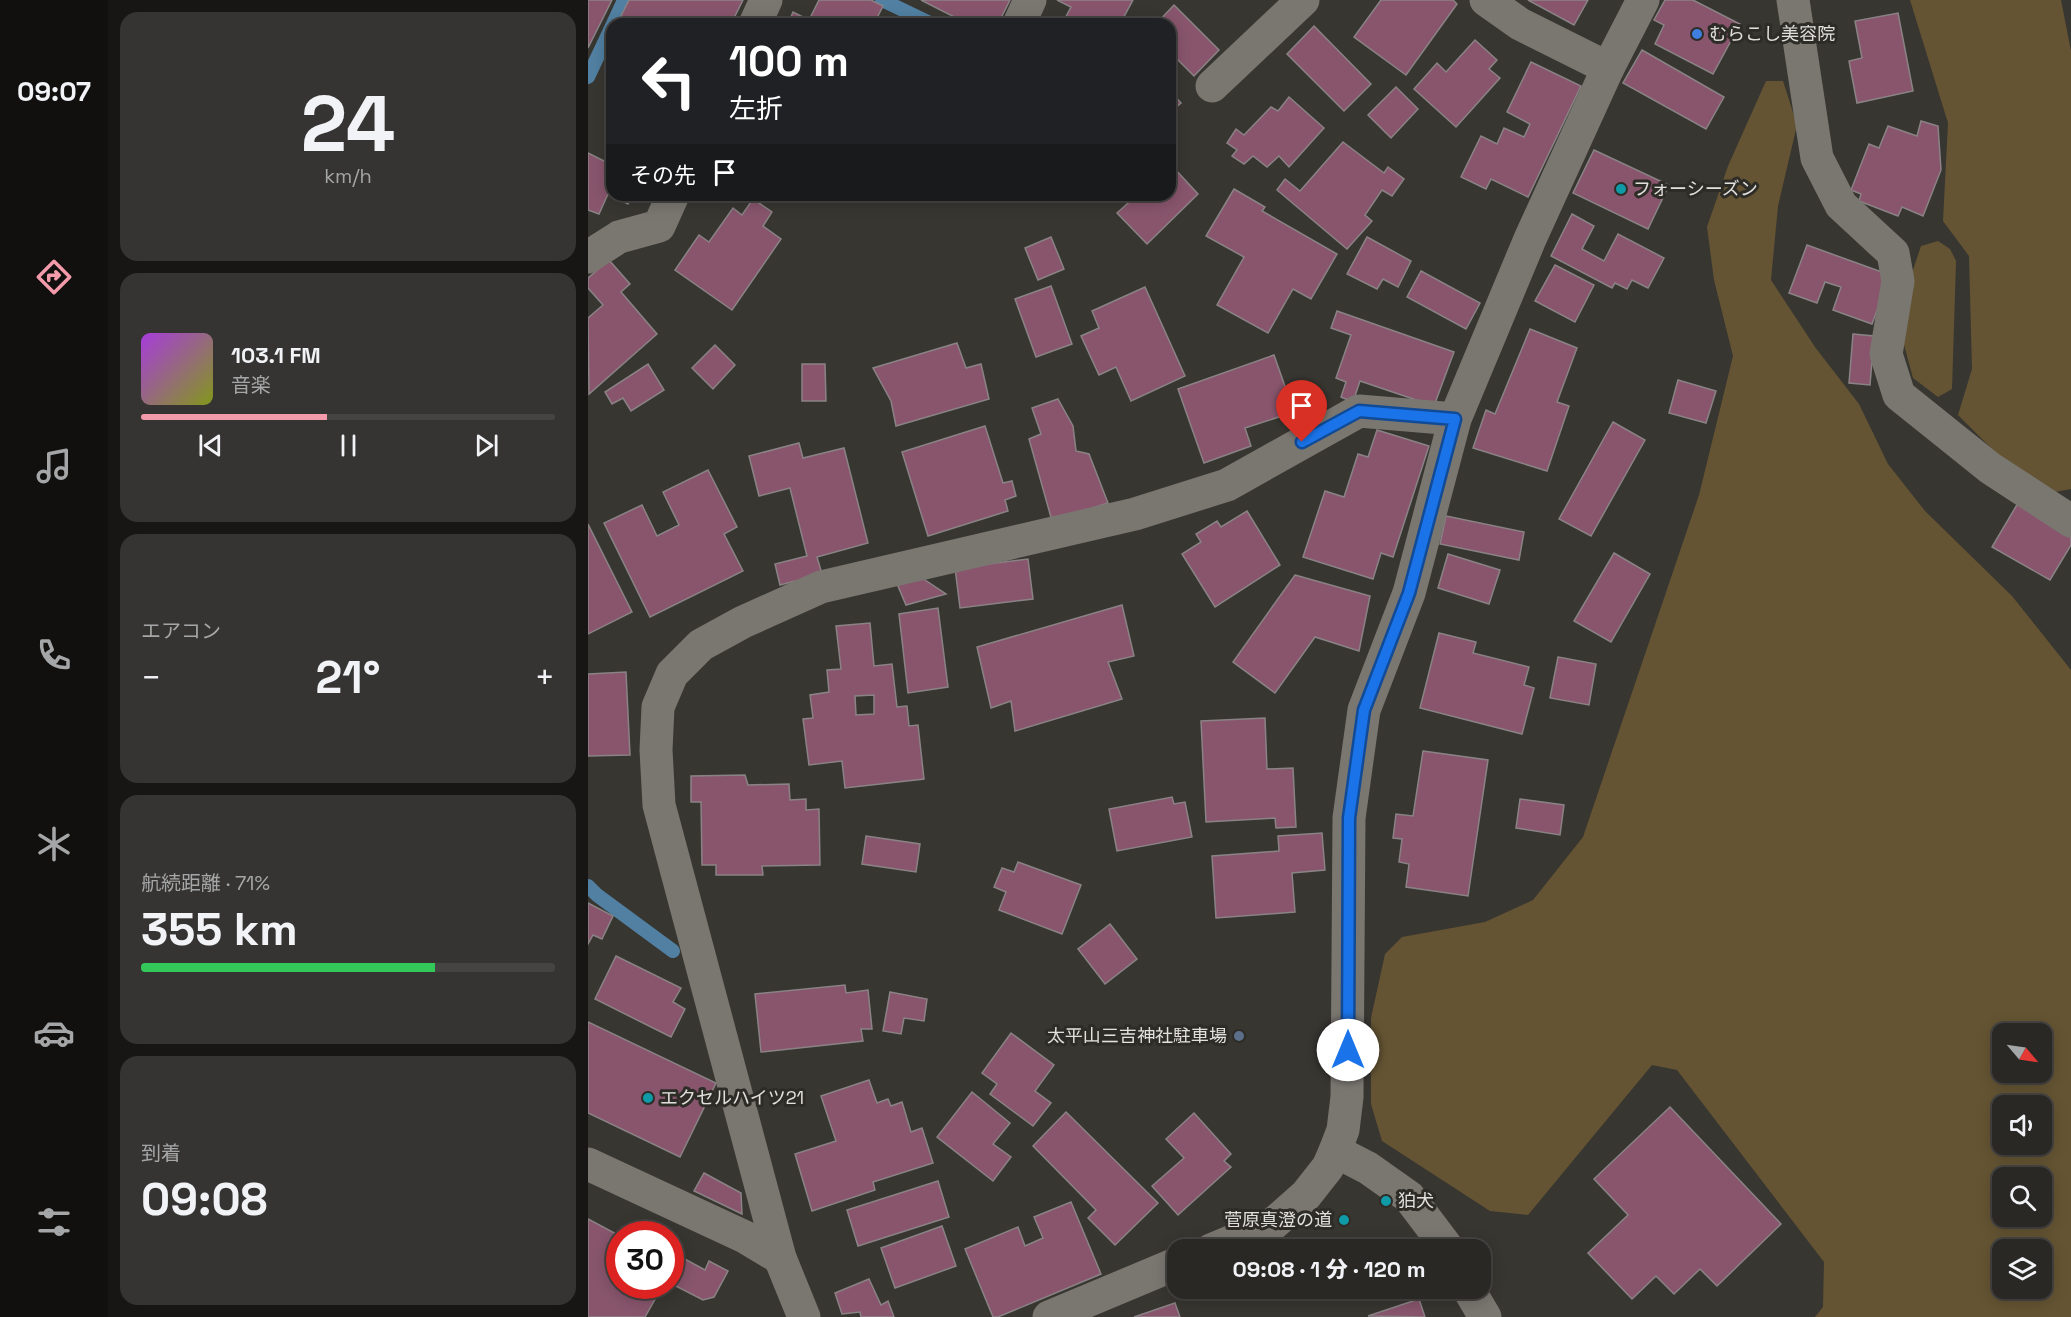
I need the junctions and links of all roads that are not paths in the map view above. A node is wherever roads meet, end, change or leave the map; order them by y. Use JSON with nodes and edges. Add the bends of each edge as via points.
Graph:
{"nodes":[{"id":1,"x":766,"y":0,"type":"edge"},
{"id":2,"x":1030,"y":0,"type":"edge"},
{"id":3,"x":1304,"y":0,"type":"edge"},
{"id":4,"x":1486,"y":0,"type":"edge"},
{"id":5,"x":1642,"y":0,"type":"edge"},
{"id":6,"x":1793,"y":0,"type":"edge"},
{"id":7,"x":757,"y":18,"type":"edge"},
{"id":8,"x":1022,"y":18,"type":"edge"},
{"id":9,"x":1608,"y":68,"type":"junction"},
{"id":10,"x":1212,"y":86,"type":"dead end"},
{"id":11,"x":670,"y":201,"type":"edge"},
{"id":12,"x":588,"y":257,"type":"edge"},
{"id":13,"x":1455,"y":419,"type":"junction"},
{"id":14,"x":2071,"y":521,"type":"edge"},
{"id":15,"x":1335,"y":1151,"type":"junction"},
{"id":16,"x":588,"y":1164,"type":"edge"},
{"id":17,"x":1237,"y":1239,"type":"edge"},
{"id":18,"x":1441,"y":1239,"type":"edge"},
{"id":19,"x":780,"y":1258,"type":"junction"},
{"id":20,"x":1167,"y":1268,"type":"edge"},
{"id":21,"x":1474,"y":1299,"type":"edge"},
{"id":22,"x":804,"y":1317,"type":"edge"},
{"id":23,"x":1048,"y":1317,"type":"edge"},
{"id":24,"x":1485,"y":1317,"type":"edge"}],
"edges":[{"from":1,"to":7,"type":"street"},
{"from":2,"to":8,"type":"street"},
{"from":3,"to":10,"type":"street"},
{"from":4,"to":9,"type":"street","via":[[1520,24]]},
{"from":5,"to":9,"type":"street"},
{"from":6,"to":14,"type":"street","via":[[1817,158],[1841,205],[1893,253],[1898,281],[1886,354],[1899,395],[1990,468]]},
{"from":9,"to":13,"type":"street","via":[[1530,239]]},
{"from":11,"to":12,"type":"street","via":[[659,225],[619,237]]},
{"from":13,"to":15,"type":"street","via":[[1409,593],[1364,710],[1349,818],[1347,1096],[1343,1130]]},
{"from":13,"to":19,"type":"street","via":[[1359,411],[1227,485],[1135,514],[821,587],[701,645],[672,674],[658,707],[659,806]]},
{"from":15,"to":17,"type":"street","via":[[1306,1196],[1273,1224]]},
{"from":15,"to":18,"type":"street","via":[[1368,1167],[1409,1197]]},
{"from":16,"to":19,"type":"street","via":[[745,1237]]},
{"from":19,"to":22,"type":"street"},
{"from":20,"to":23,"type":"street"},
{"from":21,"to":24,"type":"street"}]}
